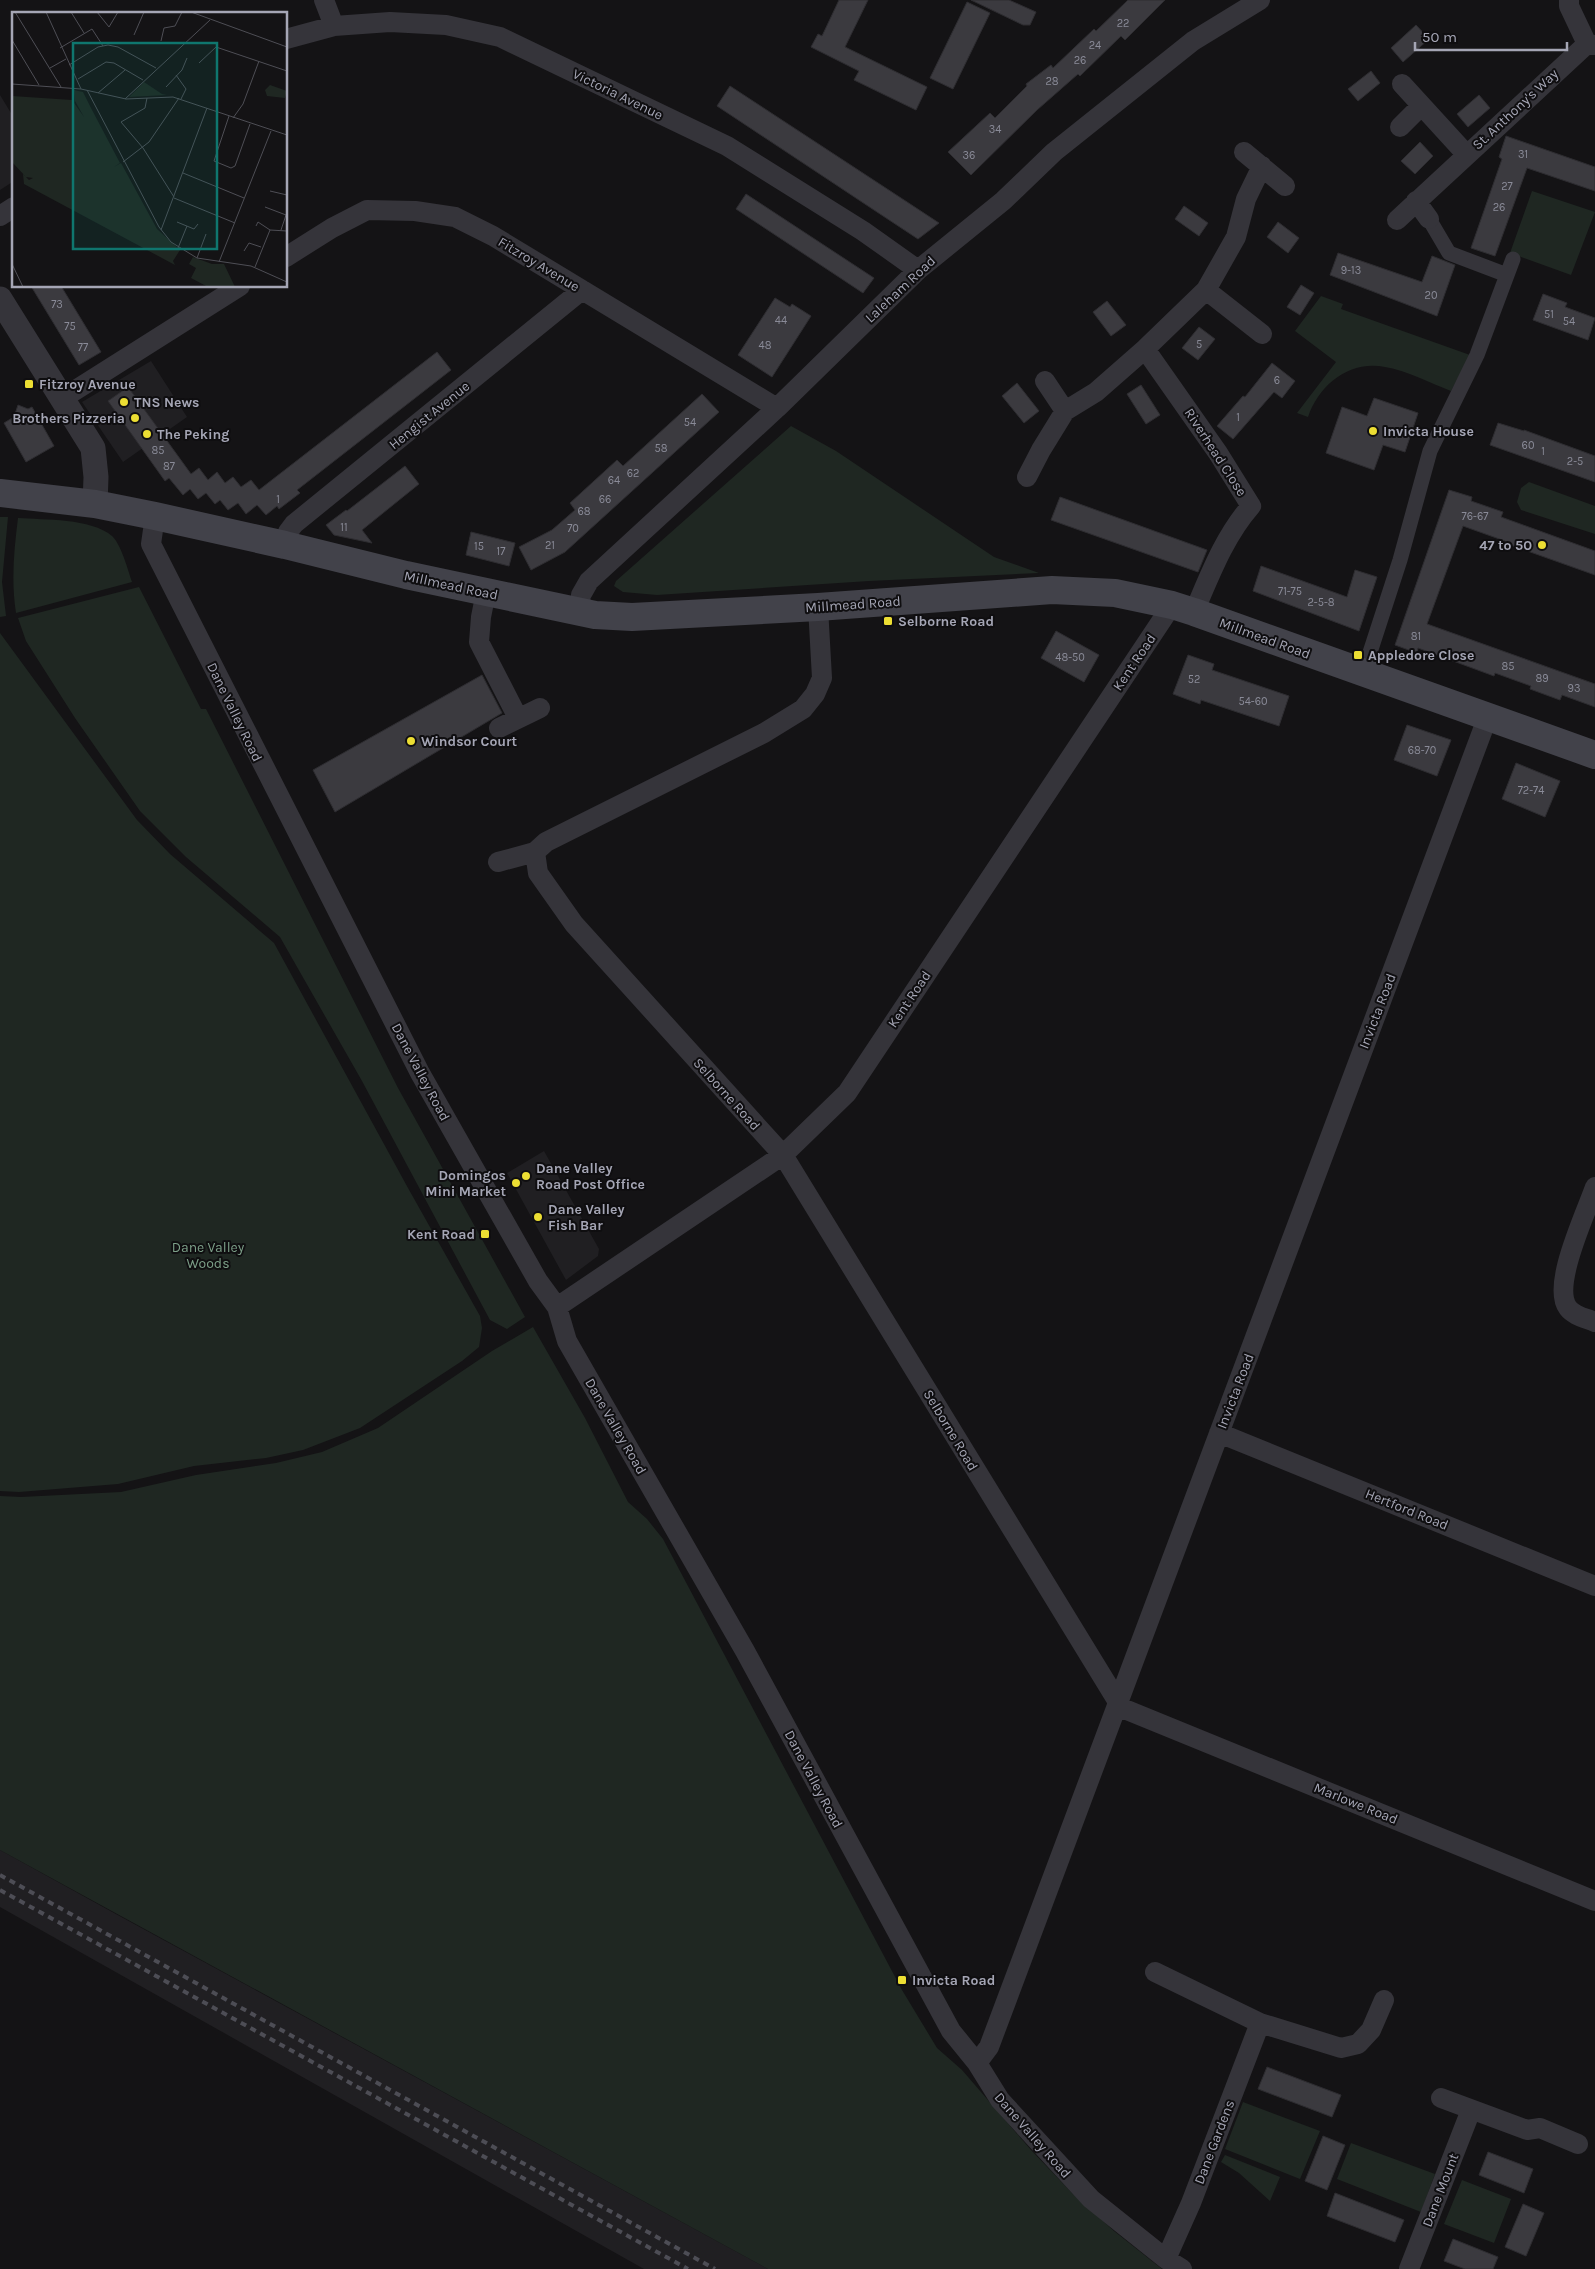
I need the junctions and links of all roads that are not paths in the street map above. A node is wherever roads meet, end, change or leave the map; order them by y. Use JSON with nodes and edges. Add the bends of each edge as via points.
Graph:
{"nodes":[{"id":1,"x":324,"y":0,"type":"edge"},
{"id":2,"x":1260,"y":0,"type":"edge"},
{"id":3,"x":1569,"y":0,"type":"edge"},
{"id":4,"x":334,"y":26,"type":"junction"},
{"id":5,"x":288,"y":38,"type":"edge"},
{"id":6,"x":1591,"y":44,"type":"edge"},
{"id":7,"x":1402,"y":84,"type":"dead end"},
{"id":8,"x":1421,"y":106,"type":"junction"},
{"id":9,"x":1400,"y":127,"type":"dead end"},
{"id":10,"x":1244,"y":152,"type":"dead end"},
{"id":11,"x":1466,"y":154,"type":"junction"},
{"id":12,"x":1262,"y":166,"type":"junction"},
{"id":13,"x":1285,"y":186,"type":"dead end"},
{"id":14,"x":1416,"y":201,"type":"junction"},
{"id":15,"x":12,"y":209,"type":"edge"},
{"id":16,"x":0,"y":216,"type":"edge"},
{"id":17,"x":1429,"y":219,"type":"joint"},
{"id":18,"x":1397,"y":220,"type":"dead end"},
{"id":19,"x":288,"y":256,"type":"edge"},
{"id":20,"x":1513,"y":259,"type":"dead end"},
{"id":21,"x":918,"y":270,"type":"junction"},
{"id":22,"x":1507,"y":275,"type":"junction"},
{"id":23,"x":237,"y":288,"type":"edge"},
{"id":24,"x":582,"y":290,"type":"junction"},
{"id":25,"x":1206,"y":290,"type":"junction"},
{"id":26,"x":0,"y":299,"type":"edge"},
{"id":27,"x":1262,"y":334,"type":"dead end"},
{"id":28,"x":1145,"y":349,"type":"junction"},
{"id":29,"x":1045,"y":381,"type":"dead end"},
{"id":30,"x":63,"y":398,"type":"junction"},
{"id":31,"x":777,"y":408,"type":"junction"},
{"id":32,"x":1065,"y":411,"type":"junction"},
{"id":33,"x":1027,"y":477,"type":"dead end"},
{"id":34,"x":0,"y":493,"type":"edge"},
{"id":35,"x":95,"y":504,"type":"junction"},
{"id":36,"x":155,"y":516,"type":"junction"},
{"id":37,"x":285,"y":545,"type":"junction"},
{"id":38,"x":486,"y":592,"type":"junction"},
{"id":39,"x":818,"y":607,"type":"junction"},
{"id":40,"x":1183,"y":609,"type":"junction"},
{"id":41,"x":578,"y":613,"type":"junction"},
{"id":42,"x":1362,"y":674,"type":"junction"},
{"id":43,"x":540,"y":708,"type":"dead end"},
{"id":44,"x":1488,"y":716,"type":"junction"},
{"id":45,"x":518,"y":718,"type":"junction"},
{"id":46,"x":499,"y":728,"type":"dead end"},
{"id":47,"x":1595,"y":755,"type":"edge"},
{"id":48,"x":535,"y":852,"type":"junction"},
{"id":49,"x":498,"y":862,"type":"dead end"},
{"id":50,"x":782,"y":1155,"type":"junction"},
{"id":51,"x":1595,"y":1188,"type":"edge"},
{"id":52,"x":557,"y":1307,"type":"junction"},
{"id":53,"x":1595,"y":1322,"type":"edge"},
{"id":54,"x":1219,"y":1433,"type":"junction"},
{"id":55,"x":1595,"y":1586,"type":"edge"},
{"id":56,"x":1117,"y":1704,"type":"junction"},
{"id":57,"x":1595,"y":1900,"type":"edge"},
{"id":58,"x":1155,"y":1972,"type":"dead end"},
{"id":59,"x":1384,"y":2000,"type":"dead end"},
{"id":60,"x":1260,"y":2023,"type":"junction"},
{"id":61,"x":977,"y":2062,"type":"junction"},
{"id":62,"x":1441,"y":2098,"type":"dead end"},
{"id":63,"x":1471,"y":2110,"type":"junction"},
{"id":64,"x":1578,"y":2144,"type":"dead end"},
{"id":65,"x":1174,"y":2264,"type":"edge"},
{"id":66,"x":1409,"y":2269,"type":"edge"}],
"edges":[{"from":1,"to":4,"type":"street"},
{"from":2,"to":21,"type":"street","name":"Laleham Road","via":[[1193,40],[1054,152],[1003,201]]},
{"from":3,"to":6,"type":"street","name":"St. Anthony's Way","via":[[1569,6]]},
{"from":4,"to":5,"type":"street","name":"Victoria Avenue"},
{"from":4,"to":21,"type":"street","name":"Victoria Avenue","via":[[390,22],[446,25],[500,37],[727,146],[863,231]]},
{"from":6,"to":11,"type":"street","name":"St. Anthony's Way"},
{"from":7,"to":8,"type":"street","name":"St. Anthony's Way"},
{"from":8,"to":9,"type":"street"},
{"from":8,"to":11,"type":"street","name":"St. Anthony's Way"},
{"from":10,"to":12,"type":"street"},
{"from":11,"to":14,"type":"street","name":"St. Anthony's Way"},
{"from":12,"to":13,"type":"street"},
{"from":12,"to":25,"type":"street","via":[[1246,200],[1236,237]]},
{"from":14,"to":17,"type":"street"},
{"from":14,"to":18,"type":"street","name":"St. Anthony's Way"},
{"from":15,"to":16,"type":"street"},
{"from":17,"to":22,"type":"street","via":[[1449,253]]},
{"from":19,"to":24,"type":"street","name":"Fitzroy Avenue","via":[[367,210],[415,211],[455,217]]},
{"from":20,"to":22,"type":"street"},
{"from":21,"to":31,"type":"street","name":"Laleham Road"},
{"from":22,"to":42,"type":"street","via":[[1477,355],[1430,451],[1400,560]]},
{"from":23,"to":30,"type":"street"},
{"from":24,"to":31,"type":"street","name":"Fitzroy Avenue"},
{"from":24,"to":37,"type":"street","name":"Hengist Avenue","via":[[294,524]]},
{"from":25,"to":27,"type":"street"},
{"from":25,"to":28,"type":"street"},
{"from":26,"to":30,"type":"street"},
{"from":28,"to":32,"type":"street","via":[[1096,392]]},
{"from":28,"to":40,"type":"street","name":"Riverhead Close","via":[[1251,506]]},
{"from":29,"to":32,"type":"street"},
{"from":30,"to":35,"type":"street","via":[[93,448]]},
{"from":31,"to":41,"type":"street","name":"Laleham Road","via":[[588,581],[581,595]]},
{"from":32,"to":33,"type":"street"},
{"from":34,"to":35,"type":"main road","name":"Millmead Road"},
{"from":35,"to":36,"type":"main road","name":"Millmead Road"},
{"from":36,"to":37,"type":"main road","name":"Millmead Road"},
{"from":36,"to":52,"type":"street","name":"Dane Valley Road","via":[[151,544],[265,772],[420,1072],[538,1281]]},
{"from":37,"to":38,"type":"main road","name":"Millmead Road"},
{"from":38,"to":41,"type":"main road","name":"Millmead Road"},
{"from":38,"to":45,"type":"street","via":[[479,642]]},
{"from":39,"to":40,"type":"main road","name":"Millmead Road","via":[[1052,590],[1114,593]]},
{"from":39,"to":41,"type":"main road","name":"Millmead Road","via":[[632,617]]},
{"from":39,"to":48,"type":"street","via":[[822,678],[803,709],[764,733],[546,842]]},
{"from":40,"to":42,"type":"main road","name":"Millmead Road"},
{"from":40,"to":50,"type":"street","name":"Kent Road","via":[[847,1093]]},
{"from":42,"to":44,"type":"main road","name":"Millmead Road"},
{"from":43,"to":45,"type":"street"},
{"from":44,"to":47,"type":"main road","name":"Millmead Road"},
{"from":44,"to":54,"type":"street","name":"Invicta Road"},
{"from":45,"to":46,"type":"street"},
{"from":48,"to":49,"type":"street"},
{"from":48,"to":50,"type":"street","name":"Selborne Road","via":[[538,873],[574,924]]},
{"from":50,"to":52,"type":"street","name":"Kent Road"},
{"from":50,"to":56,"type":"street","name":"Selborne Road"},
{"from":51,"to":53,"type":"street","via":[[1565,1271],[1563,1286],[1563,1299],[1569,1308]]},
{"from":52,"to":61,"type":"street","name":"Dane Valley Road","via":[[567,1341],[745,1651],[950,2031]]},
{"from":54,"to":55,"type":"street","name":"Hertford Road"},
{"from":54,"to":56,"type":"street","name":"Invicta Road"},
{"from":56,"to":57,"type":"street","name":"Marlowe Road"},
{"from":56,"to":61,"type":"street","name":"Invicta Road","via":[[990,2047]]},
{"from":58,"to":60,"type":"street"},
{"from":59,"to":60,"type":"street","via":[[1371,2030],[1358,2044],[1341,2048]]},
{"from":60,"to":65,"type":"street","name":"Dane Gardens","via":[[1191,2203]]},
{"from":61,"to":65,"type":"street","name":"Dane Valley Road","via":[[1000,2100],[1091,2199]]},
{"from":62,"to":63,"type":"street"},
{"from":63,"to":64,"type":"street","via":[[1527,2130],[1540,2128]]},
{"from":63,"to":66,"type":"street","name":"Dane Mount"}]}
